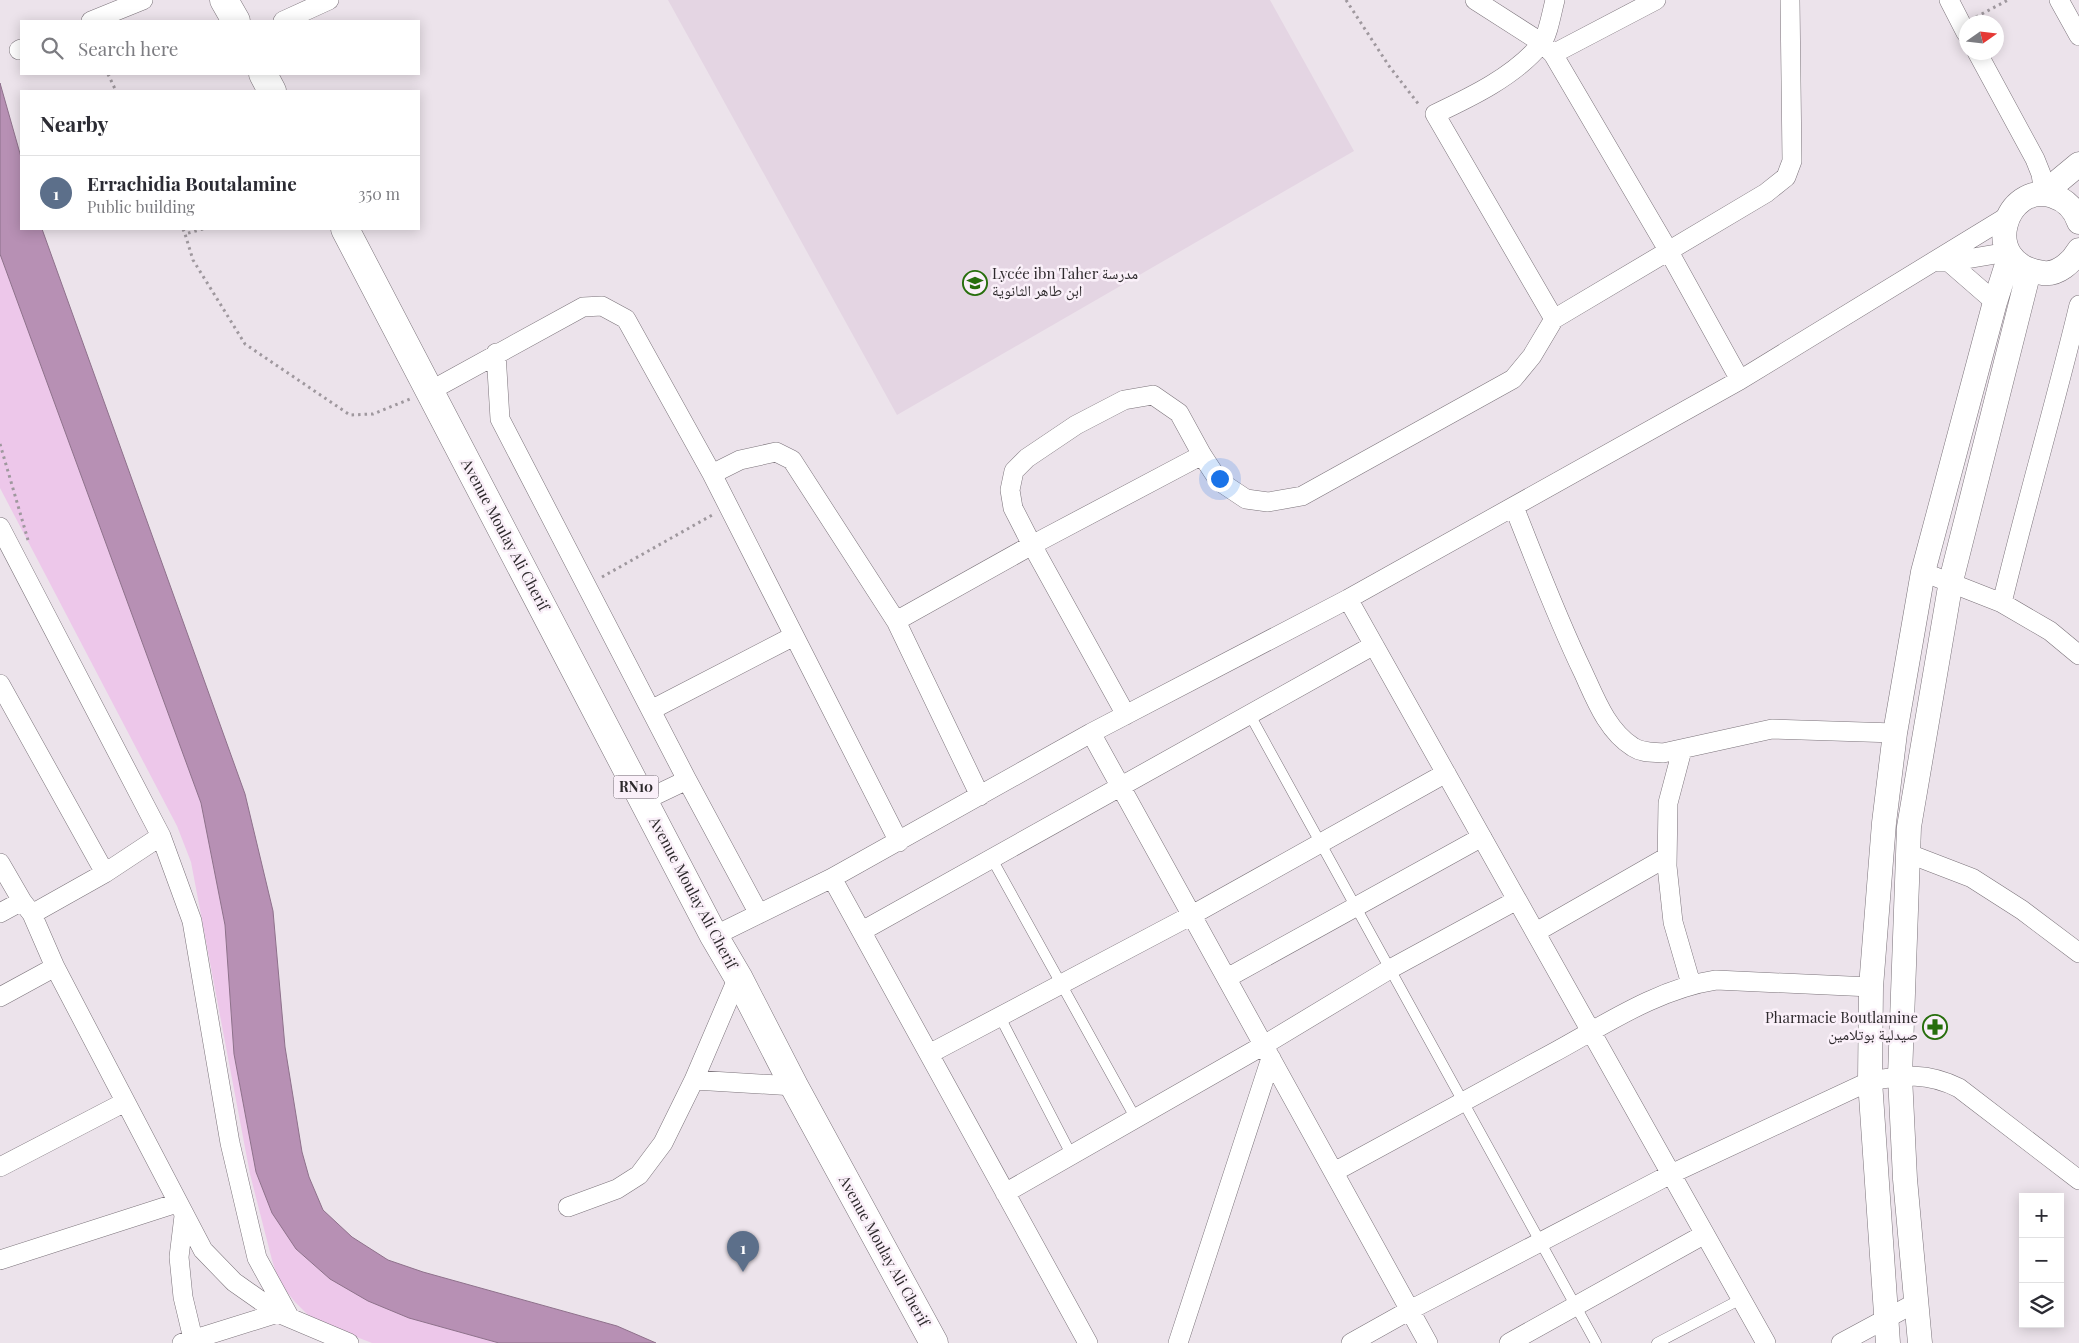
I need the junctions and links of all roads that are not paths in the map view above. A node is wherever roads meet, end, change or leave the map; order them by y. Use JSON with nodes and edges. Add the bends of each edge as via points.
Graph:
{"nodes":[{"id":1,"x":143,"y":0,"type":"edge"},
{"id":2,"x":224,"y":0,"type":"edge"},
{"id":3,"x":329,"y":0,"type":"edge"},
{"id":4,"x":1475,"y":0,"type":"edge"},
{"id":5,"x":1555,"y":0,"type":"edge"},
{"id":6,"x":1656,"y":0,"type":"edge"},
{"id":7,"x":1790,"y":0,"type":"edge"},
{"id":8,"x":1949,"y":0,"type":"edge"},
{"id":9,"x":2059,"y":0,"type":"edge"},
{"id":10,"x":1959,"y":19,"type":"edge"},
{"id":11,"x":93,"y":20,"type":"edge"},
{"id":12,"x":235,"y":20,"type":"edge"},
{"id":13,"x":285,"y":20,"type":"edge"},
{"id":14,"x":2079,"y":36,"type":"edge"},
{"id":15,"x":1548,"y":48,"type":"junction"},
{"id":16,"x":1981,"y":60,"type":"edge"},
{"id":17,"x":264,"y":75,"type":"edge"},
{"id":18,"x":271,"y":90,"type":"edge"},
{"id":19,"x":2079,"y":164,"type":"edge"},
{"id":20,"x":2044,"y":193,"type":"junction"},
{"id":21,"x":2008,"y":216,"type":"junction"},
{"id":22,"x":2079,"y":222,"type":"edge"},
{"id":23,"x":346,"y":230,"type":"edge"},
{"id":24,"x":1668,"y":250,"type":"junction"},
{"id":25,"x":2079,"y":252,"type":"edge"},
{"id":26,"x":2009,"y":253,"type":"junction"},
{"id":27,"x":1942,"y":262,"type":"junction"},
{"id":28,"x":2029,"y":271,"type":"junction"},
{"id":29,"x":1995,"y":302,"type":"junction"},
{"id":30,"x":2079,"y":305,"type":"edge"},
{"id":31,"x":1554,"y":319,"type":"junction"},
{"id":32,"x":496,"y":353,"type":"junction"},
{"id":33,"x":1740,"y":380,"type":"junction"},
{"id":34,"x":430,"y":391,"type":"junction"},
{"id":35,"x":1202,"y":455,"type":"junction"},
{"id":36,"x":712,"y":474,"type":"junction"},
{"id":37,"x":1514,"y":506,"type":"junction"},
{"id":38,"x":0,"y":526,"type":"edge"},
{"id":39,"x":1032,"y":545,"type":"junction"},
{"id":40,"x":1923,"y":572,"type":"junction"},
{"id":41,"x":1951,"y":582,"type":"junction"},
{"id":42,"x":1348,"y":599,"type":"junction"},
{"id":43,"x":2002,"y":603,"type":"junction"},
{"id":44,"x":896,"y":621,"type":"junction"},
{"id":45,"x":794,"y":636,"type":"junction"},
{"id":46,"x":1374,"y":645,"type":"junction"},
{"id":47,"x":2079,"y":655,"type":"edge"},
{"id":48,"x":0,"y":684,"type":"edge"},
{"id":49,"x":651,"y":710,"type":"junction"},
{"id":50,"x":1126,"y":715,"type":"junction"},
{"id":51,"x":1250,"y":715,"type":"junction"},
{"id":52,"x":1091,"y":733,"type":"junction"},
{"id":53,"x":1895,"y":733,"type":"junction"},
{"id":54,"x":1682,"y":750,"type":"junction"},
{"id":55,"x":1446,"y":773,"type":"junction"},
{"id":56,"x":687,"y":780,"type":"junction"},
{"id":57,"x":1121,"y":787,"type":"junction"},
{"id":58,"x":980,"y":796,"type":"junction"},
{"id":59,"x":643,"y":801,"type":"junction"},
{"id":60,"x":161,"y":836,"type":"junction"},
{"id":61,"x":1482,"y":837,"type":"junction"},
{"id":62,"x":898,"y":842,"type":"junction"},
{"id":63,"x":1320,"y":842,"type":"junction"},
{"id":64,"x":1907,"y":853,"type":"junction"},
{"id":65,"x":1667,"y":857,"type":"junction"},
{"id":66,"x":992,"y":859,"type":"junction"},
{"id":67,"x":0,"y":863,"type":"edge"},
{"id":68,"x":105,"y":873,"type":"junction"},
{"id":69,"x":832,"y":878,"type":"junction"},
{"id":70,"x":1517,"y":900,"type":"junction"},
{"id":71,"x":1356,"y":907,"type":"junction"},
{"id":72,"x":27,"y":908,"type":"junction"},
{"id":73,"x":0,"y":913,"type":"edge"},
{"id":74,"x":759,"y":914,"type":"junction"},
{"id":75,"x":1192,"y":914,"type":"junction"},
{"id":76,"x":862,"y":931,"type":"junction"},
{"id":77,"x":1536,"y":932,"type":"junction"},
{"id":78,"x":714,"y":936,"type":"junction"},
{"id":79,"x":2079,"y":953,"type":"edge"},
{"id":80,"x":55,"y":968,"type":"junction"},
{"id":81,"x":1390,"y":969,"type":"junction"},
{"id":82,"x":738,"y":977,"type":"junction"},
{"id":83,"x":1227,"y":978,"type":"junction"},
{"id":84,"x":1061,"y":984,"type":"junction"},
{"id":85,"x":1691,"y":984,"type":"junction"},
{"id":86,"x":1871,"y":987,"type":"junction"},
{"id":87,"x":0,"y":997,"type":"edge"},
{"id":88,"x":1000,"y":1017,"type":"junction"},
{"id":89,"x":1591,"y":1032,"type":"junction"},
{"id":90,"x":1267,"y":1052,"type":"junction"},
{"id":91,"x":929,"y":1054,"type":"junction"},
{"id":92,"x":1900,"y":1076,"type":"junction"},
{"id":93,"x":694,"y":1080,"type":"junction"},
{"id":94,"x":1870,"y":1081,"type":"junction"},
{"id":95,"x":794,"y":1086,"type":"junction"},
{"id":96,"x":125,"y":1102,"type":"junction"},
{"id":97,"x":1464,"y":1102,"type":"junction"},
{"id":98,"x":1136,"y":1119,"type":"junction"},
{"id":99,"x":1072,"y":1156,"type":"junction"},
{"id":100,"x":0,"y":1167,"type":"edge"},
{"id":101,"x":1334,"y":1172,"type":"junction"},
{"id":102,"x":1671,"y":1174,"type":"junction"},
{"id":103,"x":2079,"y":1180,"type":"edge"},
{"id":104,"x":1005,"y":1193,"type":"junction"},
{"id":105,"x":568,"y":1207,"type":"dead end"},
{"id":106,"x":180,"y":1210,"type":"junction"},
{"id":107,"x":1705,"y":1234,"type":"junction"},
{"id":108,"x":1541,"y":1243,"type":"junction"},
{"id":109,"x":0,"y":1260,"type":"edge"},
{"id":110,"x":1741,"y":1299,"type":"junction"},
{"id":111,"x":1917,"y":1302,"type":"junction"},
{"id":112,"x":1577,"y":1307,"type":"junction"},
{"id":113,"x":1410,"y":1310,"type":"junction"},
{"id":114,"x":284,"y":1315,"type":"junction"},
{"id":115,"x":1886,"y":1319,"type":"junction"},
{"id":116,"x":190,"y":1342,"type":"edge"},
{"id":117,"x":349,"y":1343,"type":"edge"},
{"id":118,"x":934,"y":1343,"type":"edge"},
{"id":119,"x":1088,"y":1343,"type":"edge"},
{"id":120,"x":1178,"y":1343,"type":"edge"},
{"id":121,"x":1351,"y":1343,"type":"edge"},
{"id":122,"x":1428,"y":1343,"type":"edge"},
{"id":123,"x":1509,"y":1343,"type":"edge"},
{"id":124,"x":1596,"y":1343,"type":"edge"},
{"id":125,"x":1657,"y":1343,"type":"edge"},
{"id":126,"x":1766,"y":1343,"type":"edge"},
{"id":127,"x":1841,"y":1343,"type":"edge"},
{"id":128,"x":1888,"y":1343,"type":"edge"},
{"id":129,"x":1920,"y":1343,"type":"edge"}],
"edges":[{"from":1,"to":11,"type":"street"},
{"from":2,"to":12,"type":"main road"},
{"from":3,"to":13,"type":"street"},
{"from":4,"to":15,"type":"street"},
{"from":5,"to":15,"type":"street"},
{"from":6,"to":15,"type":"street"},
{"from":7,"to":24,"type":"street","via":[[1792,161],[1786,177],[1766,193]]},
{"from":8,"to":10,"type":"street"},
{"from":9,"to":14,"type":"street"},
{"from":15,"to":24,"type":"street"},
{"from":15,"to":31,"type":"street","via":[[1519,64],[1483,91],[1435,114]]},
{"from":16,"to":20,"type":"street","via":[[2035,159]]},
{"from":17,"to":18,"type":"main road"},
{"from":19,"to":20,"type":"street"},
{"from":20,"to":21,"type":"street","via":[[2016,205]]},
{"from":20,"to":22,"type":"street","via":[[2060,198],[2076,212]]},
{"from":21,"to":26,"type":"street","via":[[2004,240]]},
{"from":21,"to":27,"type":"street"},
{"from":23,"to":34,"type":"main road","name":"Avenue Moulay Ali Cherif","number":"RN10"},
{"from":24,"to":31,"type":"street"},
{"from":24,"to":33,"type":"street"},
{"from":25,"to":28,"type":"street","via":[[2066,266],[2048,274]]},
{"from":26,"to":27,"type":"street"},
{"from":26,"to":28,"type":"street","via":[[2018,265]]},
{"from":26,"to":29,"type":"street"},
{"from":27,"to":29,"type":"street"},
{"from":27,"to":33,"type":"street"},
{"from":28,"to":41,"type":"street"},
{"from":29,"to":40,"type":"street"},
{"from":30,"to":43,"type":"street"},
{"from":31,"to":35,"type":"street","via":[[1532,356],[1513,379],[1302,496],[1268,502],[1246,499],[1219,481]]},
{"from":32,"to":34,"type":"street"},
{"from":32,"to":36,"type":"street","via":[[583,307],[602,306],[626,319]]},
{"from":32,"to":49,"type":"street","via":[[500,419]]},
{"from":33,"to":37,"type":"street"},
{"from":34,"to":59,"type":"main road","name":"Avenue Moulay Ali Cherif","number":"RN10"},
{"from":35,"to":39,"type":"street"},
{"from":35,"to":39,"type":"street","via":[[1179,413],[1153,395],[1124,400],[1076,425],[1027,458],[1014,471],[1010,490],[1013,508]]},
{"from":36,"to":44,"type":"street","via":[[740,460],[776,452],[792,460]]},
{"from":36,"to":45,"type":"street"},
{"from":37,"to":42,"type":"street"},
{"from":37,"to":54,"type":"street","via":[[1564,634],[1602,712],[1618,734],[1634,748],[1663,753]]},
{"from":38,"to":60,"type":"street"},
{"from":39,"to":44,"type":"street"},
{"from":39,"to":50,"type":"street"},
{"from":40,"to":41,"type":"street"},
{"from":40,"to":53,"type":"street"},
{"from":41,"to":43,"type":"street"},
{"from":41,"to":64,"type":"street"},
{"from":42,"to":46,"type":"street"},
{"from":42,"to":50,"type":"street"},
{"from":43,"to":47,"type":"street","via":[[2050,632]]},
{"from":44,"to":58,"type":"street"},
{"from":45,"to":49,"type":"street"},
{"from":45,"to":62,"type":"street"},
{"from":46,"to":51,"type":"street"},
{"from":46,"to":55,"type":"street"},
{"from":48,"to":68,"type":"street"},
{"from":49,"to":56,"type":"street"},
{"from":50,"to":52,"type":"street"},
{"from":51,"to":57,"type":"street"},
{"from":51,"to":63,"type":"lane"},
{"from":52,"to":57,"type":"street"},
{"from":52,"to":58,"type":"street"},
{"from":53,"to":54,"type":"street","via":[[1772,729]]},
{"from":53,"to":86,"type":"street"},
{"from":54,"to":65,"type":"street","via":[[1668,803]]},
{"from":55,"to":61,"type":"street"},
{"from":55,"to":63,"type":"street"},
{"from":56,"to":59,"type":"street"},
{"from":56,"to":74,"type":"street"},
{"from":57,"to":66,"type":"street"},
{"from":57,"to":75,"type":"street"},
{"from":58,"to":62,"type":"street"},
{"from":59,"to":78,"type":"main road","name":"Avenue Moulay Ali Cherif","number":"RN10"},
{"from":60,"to":68,"type":"street"},
{"from":60,"to":114,"type":"street","via":[[192,921],[230,1143],[257,1258]]},
{"from":61,"to":70,"type":"street"},
{"from":61,"to":71,"type":"street"},
{"from":62,"to":69,"type":"street"},
{"from":63,"to":71,"type":"lane"},
{"from":63,"to":75,"type":"street"},
{"from":64,"to":79,"type":"street","via":[[1972,878]]},
{"from":64,"to":92,"type":"street"},
{"from":65,"to":77,"type":"street"},
{"from":65,"to":85,"type":"street","via":[[1672,922]]},
{"from":66,"to":76,"type":"street"},
{"from":66,"to":84,"type":"lane"},
{"from":67,"to":72,"type":"street"},
{"from":68,"to":72,"type":"street"},
{"from":69,"to":74,"type":"street"},
{"from":69,"to":76,"type":"street"},
{"from":70,"to":77,"type":"street"},
{"from":70,"to":81,"type":"street"},
{"from":71,"to":81,"type":"lane"},
{"from":71,"to":83,"type":"street"},
{"from":72,"to":73,"type":"street"},
{"from":72,"to":80,"type":"street"},
{"from":74,"to":78,"type":"street"},
{"from":75,"to":83,"type":"street"},
{"from":75,"to":84,"type":"street"},
{"from":76,"to":91,"type":"street"},
{"from":77,"to":89,"type":"street"},
{"from":78,"to":82,"type":"main road","name":"Avenue Moulay Ali Cherif","number":"RN10"},
{"from":80,"to":87,"type":"street"},
{"from":80,"to":96,"type":"street"},
{"from":81,"to":90,"type":"street"},
{"from":81,"to":97,"type":"lane"},
{"from":82,"to":93,"type":"street"},
{"from":82,"to":95,"type":"main road","name":"Avenue Moulay Ali Cherif","number":"RN10"},
{"from":83,"to":90,"type":"street"},
{"from":84,"to":88,"type":"street"},
{"from":84,"to":98,"type":"lane"},
{"from":85,"to":86,"type":"street","via":[[1716,980]]},
{"from":85,"to":89,"type":"street","via":[[1662,995]]},
{"from":86,"to":94,"type":"street"},
{"from":88,"to":91,"type":"street"},
{"from":88,"to":99,"type":"lane"},
{"from":89,"to":97,"type":"street"},
{"from":89,"to":102,"type":"street"},
{"from":90,"to":98,"type":"street"},
{"from":90,"to":101,"type":"street"},
{"from":90,"to":120,"type":"street"},
{"from":91,"to":104,"type":"street"},
{"from":92,"to":94,"type":"street"},
{"from":92,"to":103,"type":"street","via":[[1942,1079],[1960,1088]]},
{"from":92,"to":111,"type":"street","via":[[1905,1179]]},
{"from":93,"to":95,"type":"street"},
{"from":93,"to":105,"type":"street","via":[[663,1143],[639,1175],[617,1189]]},
{"from":94,"to":102,"type":"street"},
{"from":94,"to":115,"type":"street"},
{"from":95,"to":118,"type":"main road","name":"Avenue Moulay Ali Cherif","number":"RN10"},
{"from":96,"to":100,"type":"street"},
{"from":96,"to":106,"type":"street"},
{"from":97,"to":101,"type":"street"},
{"from":97,"to":108,"type":"lane"},
{"from":98,"to":99,"type":"street"},
{"from":99,"to":104,"type":"street"},
{"from":101,"to":113,"type":"street"},
{"from":102,"to":107,"type":"street"},
{"from":102,"to":108,"type":"street"},
{"from":104,"to":119,"type":"street"},
{"from":106,"to":109,"type":"street"},
{"from":106,"to":114,"type":"street","via":[[203,1250],[234,1282]]},
{"from":106,"to":116,"type":"street","via":[[179,1257]]},
{"from":107,"to":110,"type":"street"},
{"from":107,"to":112,"type":"street"},
{"from":108,"to":112,"type":"lane"},
{"from":108,"to":113,"type":"street"},
{"from":110,"to":125,"type":"lane"},
{"from":110,"to":126,"type":"street"},
{"from":111,"to":115,"type":"street"},
{"from":111,"to":129,"type":"street"},
{"from":112,"to":123,"type":"street"},
{"from":112,"to":124,"type":"lane"},
{"from":113,"to":121,"type":"street"},
{"from":113,"to":122,"type":"street"},
{"from":114,"to":116,"type":"street"},
{"from":114,"to":117,"type":"street"},
{"from":115,"to":127,"type":"street"},
{"from":115,"to":128,"type":"street"}]}
